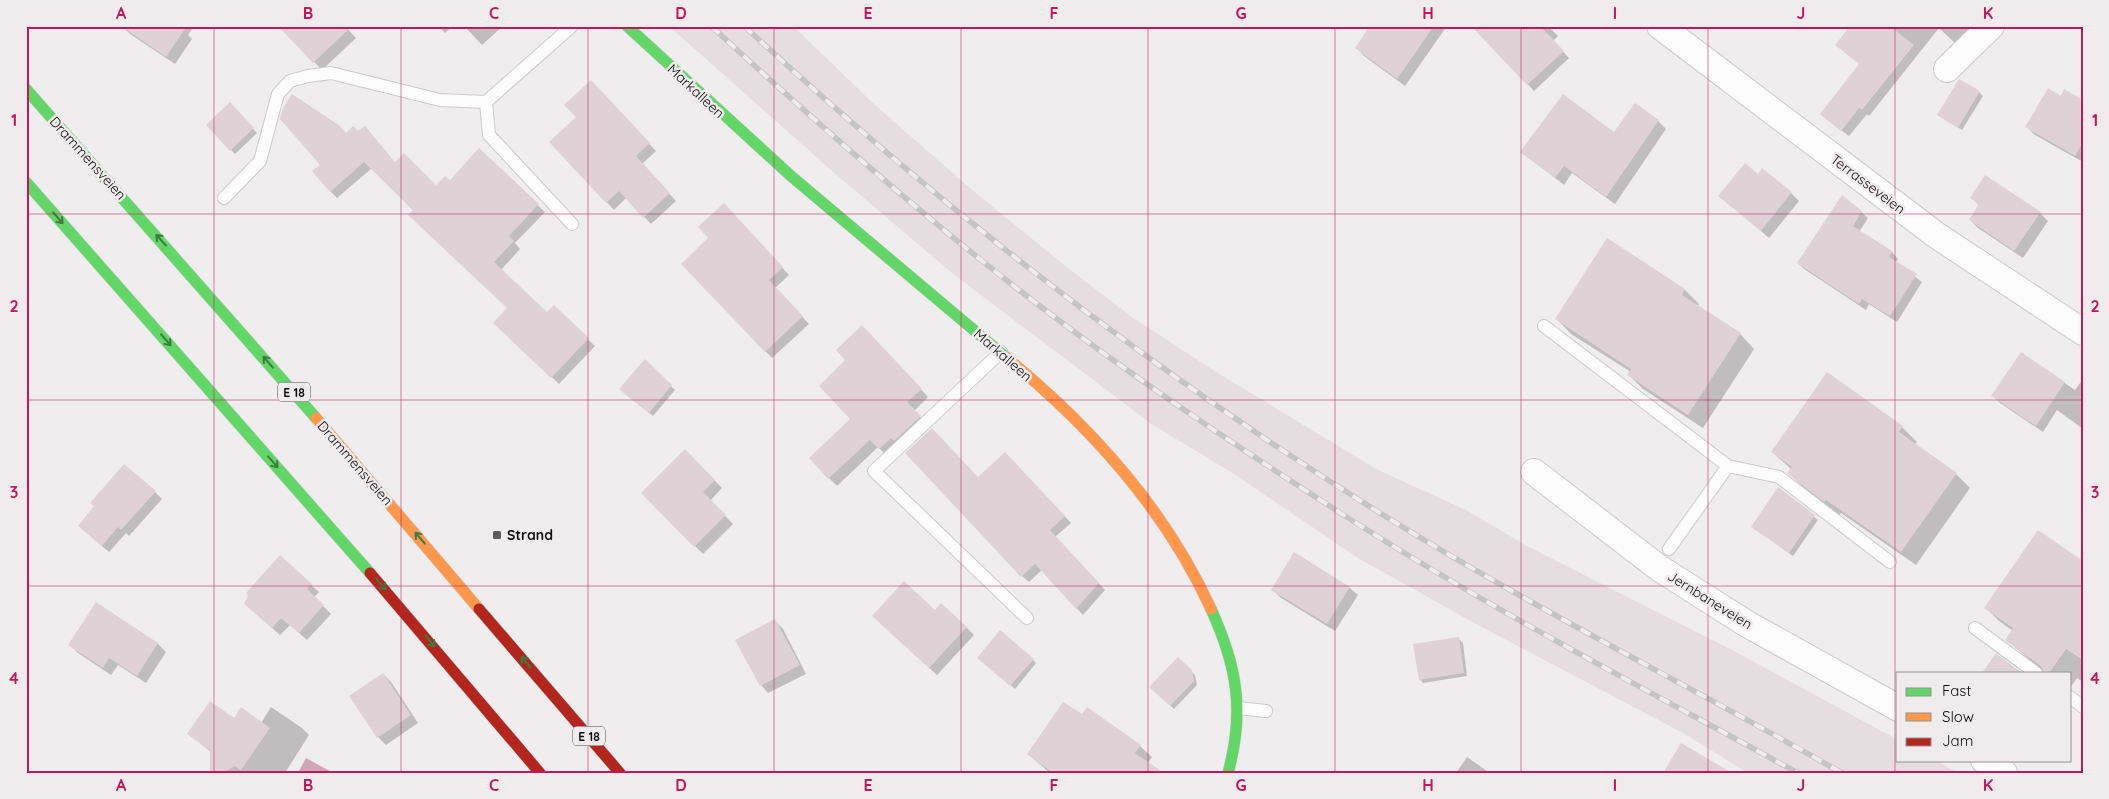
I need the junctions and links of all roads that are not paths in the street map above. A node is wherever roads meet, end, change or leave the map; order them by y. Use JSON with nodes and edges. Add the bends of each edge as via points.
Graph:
{"nodes":[{"id":1,"x":572,"y":26,"type":"edge"},
{"id":2,"x":627,"y":26,"type":"edge"},
{"id":3,"x":1660,"y":26,"type":"edge"},
{"id":4,"x":1991,"y":26,"type":"edge"},
{"id":5,"x":1947,"y":69,"type":"dead end"},
{"id":6,"x":26,"y":89,"type":"edge"},
{"id":7,"x":486,"y":102,"type":"junction"},
{"id":8,"x":26,"y":182,"type":"edge"},
{"id":9,"x":224,"y":198,"type":"dead end"},
{"id":10,"x":572,"y":224,"type":"dead end"},
{"id":11,"x":1544,"y":326,"type":"dead end"},
{"id":12,"x":2083,"y":332,"type":"edge"},
{"id":13,"x":1001,"y":352,"type":"junction"},
{"id":14,"x":1728,"y":466,"type":"junction"},
{"id":15,"x":1534,"y":472,"type":"dead end"},
{"id":16,"x":1669,"y":549,"type":"dead end"},
{"id":17,"x":1890,"y":562,"type":"dead end"},
{"id":18,"x":1027,"y":618,"type":"dead end"},
{"id":19,"x":1975,"y":628,"type":"dead end"},
{"id":20,"x":2035,"y":672,"type":"edge"},
{"id":21,"x":2072,"y":699,"type":"edge"},
{"id":22,"x":1896,"y":707,"type":"edge"},
{"id":23,"x":2083,"y":707,"type":"edge"},
{"id":24,"x":1238,"y":708,"type":"junction"},
{"id":25,"x":1266,"y":711,"type":"dead end"},
{"id":26,"x":1987,"y":762,"type":"edge"},
{"id":27,"x":540,"y":773,"type":"edge"},
{"id":28,"x":620,"y":773,"type":"edge"},
{"id":29,"x":1228,"y":773,"type":"edge"},
{"id":30,"x":2004,"y":773,"type":"edge"}],
"edges":[{"from":1,"to":7,"type":"lane"},
{"from":2,"to":13,"type":"main road","name":"Markalleen","via":[[795,180]]},
{"from":3,"to":12,"type":"street","name":"Terrasseveien","via":[[1929,230]]},
{"from":4,"to":5,"type":"street"},
{"from":28,"to":6,"type":"main road","name":"Drammensveien","number":"E 18","one_way":true,"via":[[246,337]]},
{"from":7,"to":9,"type":"lane","via":[[440,100],[331,73],[290,81],[278,94],[260,161]]},
{"from":7,"to":10,"type":"lane","via":[[489,135]]},
{"from":8,"to":27,"type":"main road","one_way":true,"via":[[392,596]]},
{"from":11,"to":14,"type":"lane"},
{"from":13,"to":18,"type":"lane","via":[[874,472]]},
{"from":13,"to":24,"type":"main road","name":"Markalleen","via":[[1073,416],[1156,514],[1194,576],[1222,633],[1232,662]]},
{"from":14,"to":16,"type":"lane"},
{"from":14,"to":17,"type":"lane","via":[[1779,477]]},
{"from":15,"to":22,"type":"street","name":"Jernbaneveien","via":[[1659,568],[1747,624]]},
{"from":19,"to":20,"type":"lane"},
{"from":21,"to":23,"type":"lane"},
{"from":24,"to":25,"type":"lane"},
{"from":24,"to":29,"type":"main road","name":"Markalleen","via":[[1237,736]]},
{"from":26,"to":30,"type":"street"}]}
